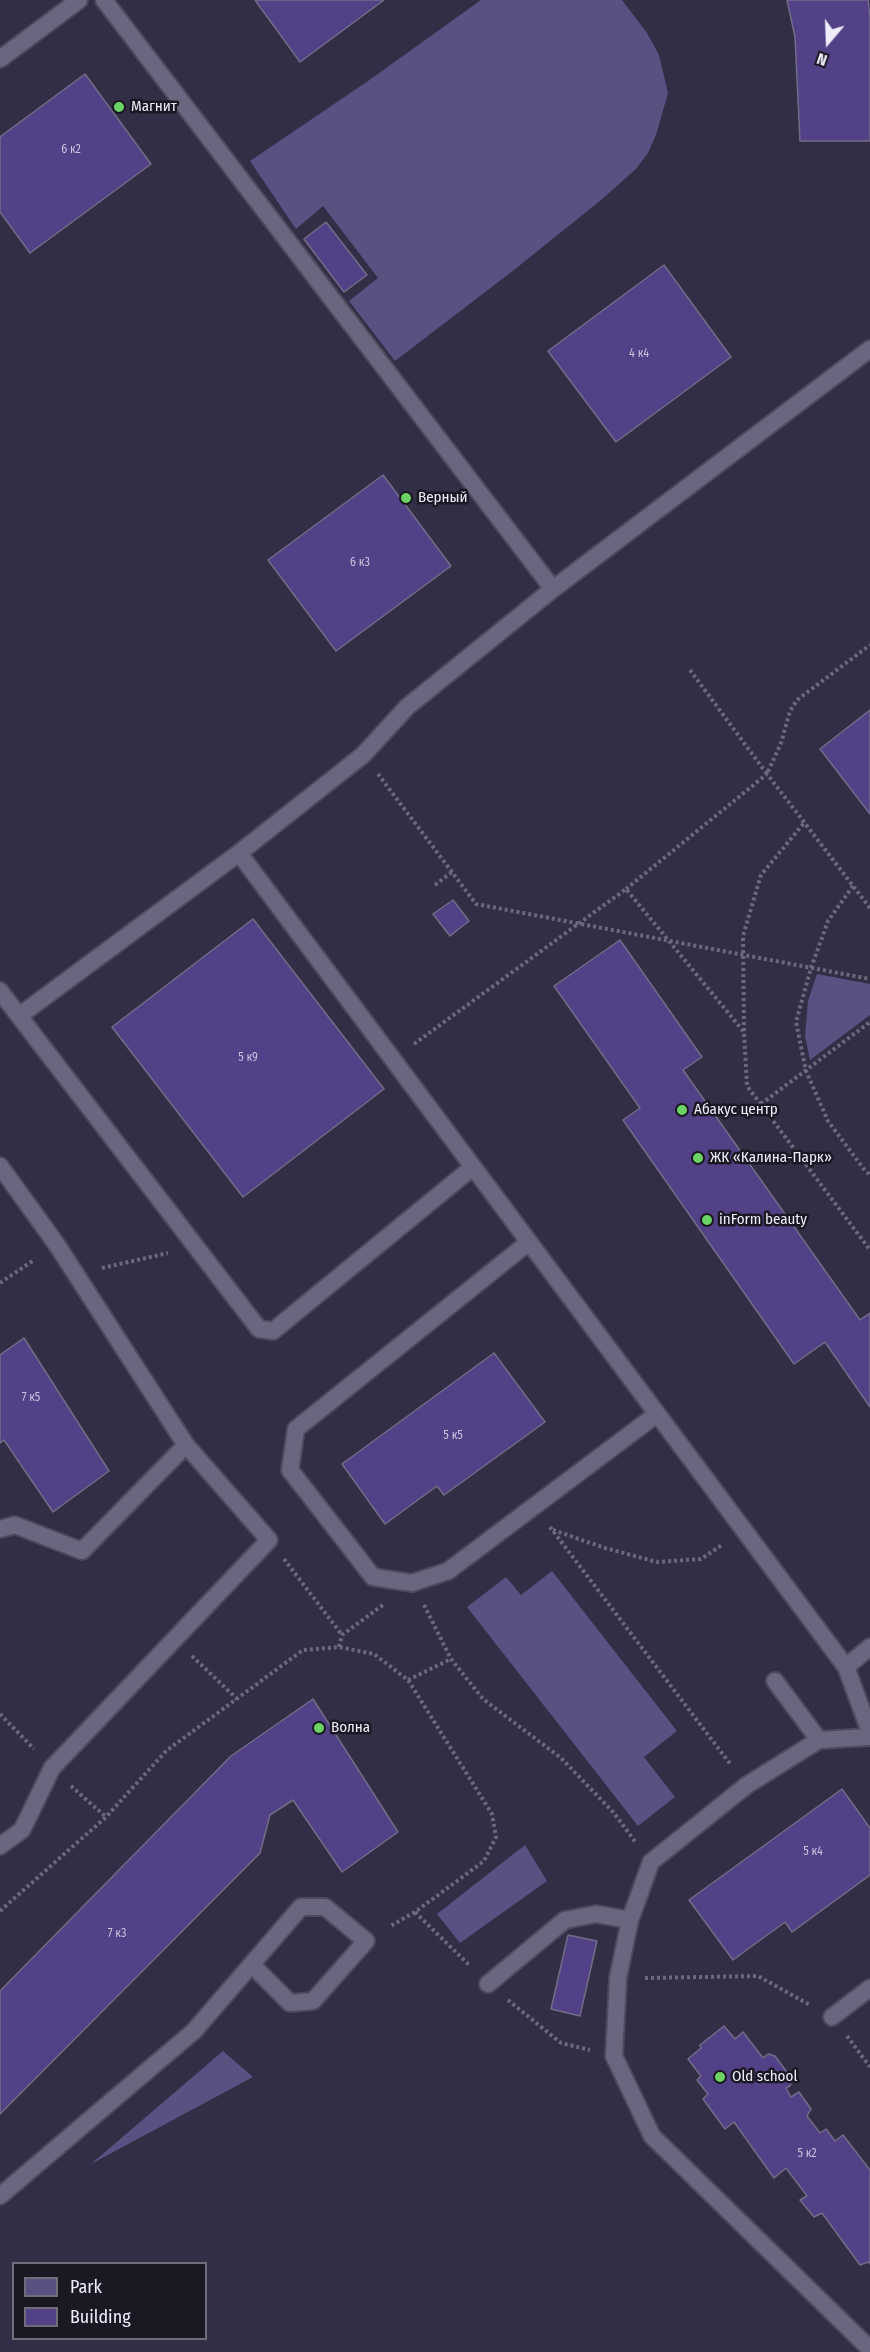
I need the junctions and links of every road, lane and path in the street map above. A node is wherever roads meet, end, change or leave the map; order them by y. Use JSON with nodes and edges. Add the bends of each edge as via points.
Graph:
{"nodes":[{"id":1,"x":79,"y":0,"type":"edge"},
{"id":2,"x":104,"y":0,"type":"edge"},
{"id":3,"x":0,"y":59,"type":"edge"},
{"id":4,"x":869,"y":352,"type":"edge"},
{"id":5,"x":553,"y":589,"type":"junction"},
{"id":6,"x":870,"y":645,"type":"edge"},
{"id":7,"x":690,"y":670,"type":"dead end"},
{"id":8,"x":363,"y":754,"type":"junction"},
{"id":9,"x":767,"y":774,"type":"junction"},
{"id":10,"x":804,"y":822,"type":"junction"},
{"id":11,"x":239,"y":853,"type":"junction"},
{"id":12,"x":452,"y":872,"type":"junction"},
{"id":13,"x":435,"y":885,"type":"dead end"},
{"id":14,"x":853,"y":886,"type":"junction"},
{"id":15,"x":626,"y":889,"type":"junction"},
{"id":16,"x":870,"y":908,"type":"edge"},
{"id":17,"x":579,"y":924,"type":"junction"},
{"id":18,"x":669,"y":941,"type":"junction"},
{"id":19,"x":743,"y":955,"type":"junction"},
{"id":20,"x":811,"y":968,"type":"junction"},
{"id":21,"x":870,"y":980,"type":"edge"},
{"id":22,"x":0,"y":991,"type":"edge"},
{"id":23,"x":19,"y":1016,"type":"junction"},
{"id":24,"x":870,"y":1022,"type":"edge"},
{"id":25,"x":744,"y":1032,"type":"junction"},
{"id":26,"x":393,"y":1060,"type":"junction"},
{"id":27,"x":806,"y":1071,"type":"junction"},
{"id":28,"x":761,"y":1104,"type":"junction"},
{"id":29,"x":0,"y":1166,"type":"edge"},
{"id":30,"x":473,"y":1167,"type":"junction"},
{"id":31,"x":870,"y":1174,"type":"edge"},
{"id":32,"x":870,"y":1239,"type":"edge"},
{"id":33,"x":528,"y":1242,"type":"junction"},
{"id":34,"x":865,"y":1243,"type":"junction"},
{"id":35,"x":194,"y":1244,"type":"junction"},
{"id":36,"x":57,"y":1245,"type":"junction"},
{"id":37,"x":870,"y":1250,"type":"edge"},
{"id":38,"x":75,"y":1274,"type":"junction"},
{"id":39,"x":0,"y":1283,"type":"edge"},
{"id":40,"x":657,"y":1413,"type":"junction"},
{"id":41,"x":186,"y":1445,"type":"junction"},
{"id":42,"x":534,"y":1505,"type":"junction"},
{"id":43,"x":0,"y":1529,"type":"edge"},
{"id":44,"x":552,"y":1530,"type":"junction"},
{"id":45,"x":744,"y":1531,"type":"junction"},
{"id":46,"x":269,"y":1540,"type":"junction"},
{"id":47,"x":412,"y":1583,"type":"junction"},
{"id":48,"x":342,"y":1635,"type":"junction"},
{"id":49,"x":174,"y":1640,"type":"junction"},
{"id":50,"x":339,"y":1647,"type":"junction"},
{"id":51,"x":870,"y":1647,"type":"edge"},
{"id":52,"x":451,"y":1659,"type":"junction"},
{"id":53,"x":846,"y":1667,"type":"junction"},
{"id":54,"x":408,"y":1680,"type":"junction"},
{"id":55,"x":775,"y":1681,"type":"dead end"},
{"id":56,"x":237,"y":1699,"type":"junction"},
{"id":57,"x":870,"y":1732,"type":"edge"},
{"id":58,"x":870,"y":1737,"type":"edge"},
{"id":59,"x":819,"y":1740,"type":"junction"},
{"id":60,"x":747,"y":1785,"type":"junction"},
{"id":61,"x":0,"y":1846,"type":"edge"},
{"id":62,"x":651,"y":1862,"type":"junction"},
{"id":63,"x":0,"y":1911,"type":"edge"},
{"id":64,"x":630,"y":1920,"type":"junction"},
{"id":65,"x":366,"y":1941,"type":"junction"},
{"id":66,"x":252,"y":1965,"type":"junction"},
{"id":67,"x":758,"y":1976,"type":"dead end"},
{"id":68,"x":618,"y":1978,"type":"junction"},
{"id":69,"x":488,"y":1984,"type":"dead end"},
{"id":70,"x":870,"y":1988,"type":"edge"},
{"id":71,"x":832,"y":2017,"type":"dead end"},
{"id":72,"x":0,"y":2196,"type":"edge"},
{"id":73,"x":870,"y":2349,"type":"edge"}],
"edges":[{"from":1,"to":3,"type":"lane"},
{"from":2,"to":5,"type":"lane"},
{"from":4,"to":5,"type":"lane"},
{"from":5,"to":8,"type":"lane","via":[[407,707]]},
{"from":6,"to":9,"type":"path","via":[[797,700]]},
{"from":7,"to":9,"type":"path"},
{"from":8,"to":11,"type":"lane"},
{"from":8,"to":12,"type":"path"},
{"from":9,"to":10,"type":"path"},
{"from":9,"to":15,"type":"path"},
{"from":10,"to":14,"type":"path"},
{"from":10,"to":19,"type":"path","via":[[761,875],[743,936]]},
{"from":11,"to":23,"type":"lane"},
{"from":11,"to":26,"type":"lane"},
{"from":12,"to":13,"type":"path"},
{"from":12,"to":17,"type":"path","via":[[476,904]]},
{"from":14,"to":16,"type":"path"},
{"from":14,"to":20,"type":"path","via":[[828,921]]},
{"from":15,"to":17,"type":"path"},
{"from":15,"to":18,"type":"path"},
{"from":17,"to":18,"type":"path"},
{"from":17,"to":26,"type":"path"},
{"from":18,"to":19,"type":"path"},
{"from":18,"to":25,"type":"path"},
{"from":19,"to":20,"type":"path"},
{"from":19,"to":25,"type":"path"},
{"from":20,"to":21,"type":"path"},
{"from":20,"to":27,"type":"path","via":[[796,1022]]},
{"from":22,"to":23,"type":"lane"},
{"from":23,"to":35,"type":"lane"},
{"from":24,"to":27,"type":"path"},
{"from":25,"to":28,"type":"path","via":[[747,1086]]},
{"from":26,"to":30,"type":"lane"},
{"from":27,"to":28,"type":"path"},
{"from":27,"to":31,"type":"path","via":[[828,1121]]},
{"from":28,"to":34,"type":"path"},
{"from":29,"to":36,"type":"lane"},
{"from":30,"to":33,"type":"lane"},
{"from":30,"to":35,"type":"lane","via":[[273,1330],[259,1329]]},
{"from":32,"to":34,"type":"path"},
{"from":33,"to":40,"type":"lane"},
{"from":33,"to":47,"type":"lane","via":[[296,1429],[290,1470],[373,1577]]},
{"from":34,"to":37,"type":"path"},
{"from":35,"to":38,"type":"path"},
{"from":36,"to":38,"type":"lane"},
{"from":36,"to":39,"type":"path"},
{"from":38,"to":41,"type":"lane"},
{"from":40,"to":42,"type":"lane"},
{"from":40,"to":45,"type":"lane"},
{"from":41,"to":43,"type":"lane","via":[[82,1551],[15,1525]]},
{"from":41,"to":46,"type":"lane"},
{"from":42,"to":44,"type":"path"},
{"from":42,"to":47,"type":"lane","via":[[448,1571]]},
{"from":44,"to":45,"type":"path","via":[[657,1562],[701,1559]]},
{"from":44,"to":60,"type":"path"},
{"from":45,"to":53,"type":"lane"},
{"from":46,"to":48,"type":"path"},
{"from":46,"to":49,"type":"lane"},
{"from":47,"to":48,"type":"path"},
{"from":47,"to":52,"type":"path"},
{"from":48,"to":50,"type":"path"},
{"from":49,"to":56,"type":"path"},
{"from":49,"to":61,"type":"lane","via":[[52,1768],[22,1830]]},
{"from":50,"to":54,"type":"path","via":[[374,1654]]},
{"from":50,"to":56,"type":"path","via":[[303,1650]]},
{"from":51,"to":53,"type":"lane"},
{"from":52,"to":54,"type":"path"},
{"from":52,"to":62,"type":"path","via":[[483,1699],[561,1758],[614,1813]]},
{"from":53,"to":57,"type":"lane"},
{"from":54,"to":65,"type":"path","via":[[492,1814],[496,1837],[484,1861],[415,1912]]},
{"from":55,"to":59,"type":"lane"},
{"from":56,"to":63,"type":"path","via":[[166,1751],[106,1817]]},
{"from":58,"to":59,"type":"lane"},
{"from":59,"to":60,"type":"lane"},
{"from":60,"to":62,"type":"lane"},
{"from":62,"to":64,"type":"lane"},
{"from":64,"to":68,"type":"lane"},
{"from":64,"to":69,"type":"lane","via":[[596,1914],[565,1920]]},
{"from":65,"to":66,"type":"lane","via":[[325,1907],[301,1907]]},
{"from":65,"to":66,"type":"lane","via":[[313,2001],[290,2003]]},
{"from":66,"to":72,"type":"lane","via":[[194,2031]]},
{"from":67,"to":68,"type":"path"},
{"from":68,"to":73,"type":"lane","via":[[614,2056],[652,2136]]},
{"from":70,"to":71,"type":"lane"}]}
